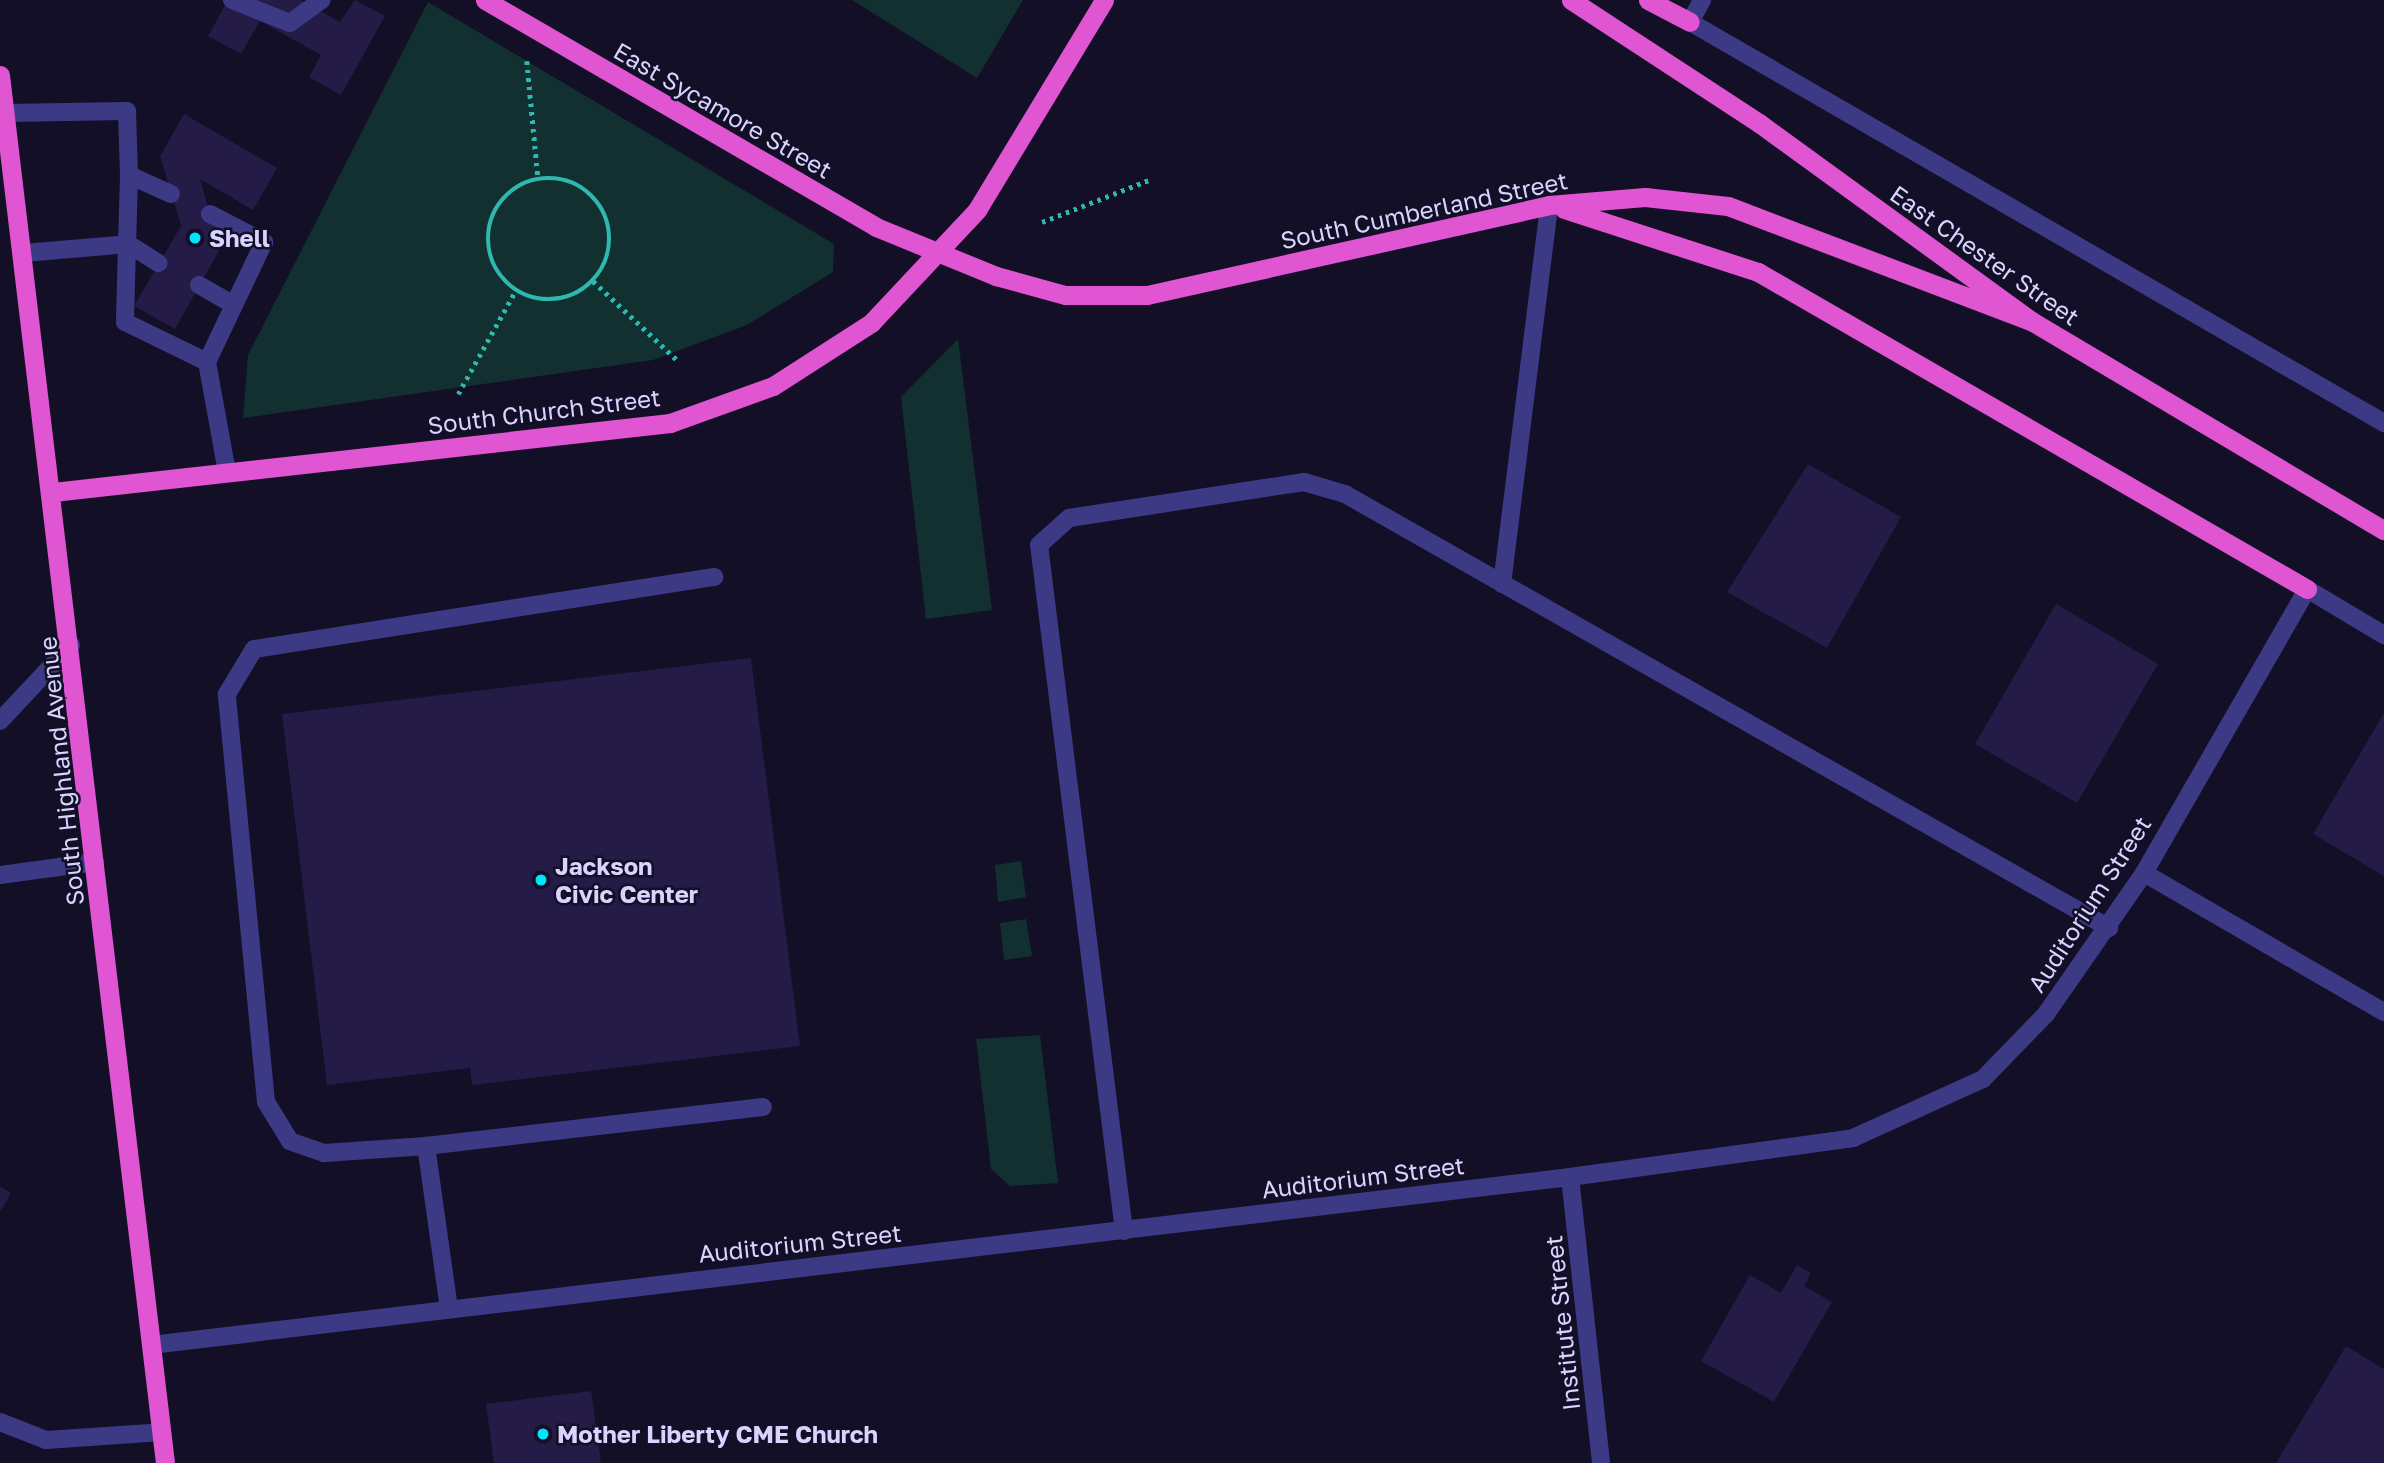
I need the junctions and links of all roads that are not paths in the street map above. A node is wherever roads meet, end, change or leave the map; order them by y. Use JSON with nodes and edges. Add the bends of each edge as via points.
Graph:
{"nodes":[{"id":1,"x":232,"y":0,"type":"edge"},
{"id":2,"x":321,"y":0,"type":"edge"},
{"id":3,"x":485,"y":0,"type":"edge"},
{"id":4,"x":1104,"y":0,"type":"edge"},
{"id":5,"x":1572,"y":0,"type":"edge"},
{"id":6,"x":1648,"y":0,"type":"edge"},
{"id":7,"x":1702,"y":0,"type":"edge"},
{"id":8,"x":1690,"y":22,"type":"junction"},
{"id":9,"x":0,"y":75,"type":"edge"},
{"id":10,"x":5,"y":113,"type":"junction"},
{"id":11,"x":129,"y":176,"type":"junction"},
{"id":12,"x":171,"y":194,"type":"dead end"},
{"id":13,"x":1549,"y":205,"type":"junction"},
{"id":14,"x":210,"y":214,"type":"dead end"},
{"id":15,"x":128,"y":244,"type":"junction"},
{"id":16,"x":24,"y":253,"type":"junction"},
{"id":17,"x":939,"y":255,"type":"junction"},
{"id":18,"x":159,"y":262,"type":"dead end"},
{"id":19,"x":199,"y":285,"type":"dead end"},
{"id":20,"x":234,"y":305,"type":"junction"},
{"id":21,"x":2032,"y":322,"type":"junction"},
{"id":22,"x":207,"y":362,"type":"junction"},
{"id":23,"x":2384,"y":422,"type":"edge"},
{"id":24,"x":226,"y":472,"type":"junction"},
{"id":25,"x":53,"y":492,"type":"junction"},
{"id":26,"x":2384,"y":530,"type":"edge"},
{"id":27,"x":714,"y":577,"type":"dead end"},
{"id":28,"x":1502,"y":584,"type":"junction"},
{"id":29,"x":2307,"y":589,"type":"junction"},
{"id":30,"x":2384,"y":635,"type":"edge"},
{"id":31,"x":71,"y":645,"type":"junction"},
{"id":32,"x":0,"y":721,"type":"edge"},
{"id":33,"x":96,"y":862,"type":"junction"},
{"id":34,"x":2144,"y":873,"type":"junction"},
{"id":35,"x":0,"y":875,"type":"edge"},
{"id":36,"x":2109,"y":928,"type":"junction"},
{"id":37,"x":2384,"y":1012,"type":"edge"},
{"id":38,"x":763,"y":1107,"type":"dead end"},
{"id":39,"x":426,"y":1146,"type":"junction"},
{"id":40,"x":1570,"y":1177,"type":"junction"},
{"id":41,"x":1124,"y":1231,"type":"junction"},
{"id":42,"x":449,"y":1309,"type":"junction"},
{"id":43,"x":151,"y":1345,"type":"junction"},
{"id":44,"x":0,"y":1422,"type":"edge"},
{"id":45,"x":162,"y":1432,"type":"junction"},
{"id":46,"x":165,"y":1463,"type":"edge"},
{"id":47,"x":1601,"y":1463,"type":"edge"}],
"edges":[{"from":1,"to":2,"type":"street","via":[[290,23]]},
{"from":3,"to":17,"type":"highway","name":"East Sycamore Street","via":[[876,227]]},
{"from":4,"to":17,"type":"highway","name":"South Church Street","via":[[992,188]]},
{"from":5,"to":21,"type":"highway","name":"East Chester Street","via":[[1759,123]]},
{"from":6,"to":8,"type":"highway"},
{"from":7,"to":8,"type":"street"},
{"from":8,"to":23,"type":"street"},
{"from":9,"to":10,"type":"highway","name":"South Highland Avenue"},
{"from":10,"to":11,"type":"street","via":[[127,111]]},
{"from":10,"to":16,"type":"highway","name":"South Highland Avenue"},
{"from":11,"to":12,"type":"street"},
{"from":11,"to":15,"type":"street"},
{"from":13,"to":17,"type":"highway","name":"South Cumberland Street","via":[[1147,295],[1065,295]]},
{"from":13,"to":21,"type":"highway","name":"South Cumberland Street","via":[[1645,197],[1728,206]]},
{"from":13,"to":28,"type":"street"},
{"from":13,"to":29,"type":"highway","via":[[1672,239],[1758,272]]},
{"from":14,"to":20,"type":"street","via":[[264,242]]},
{"from":15,"to":16,"type":"street"},
{"from":15,"to":18,"type":"street"},
{"from":15,"to":22,"type":"street","via":[[125,322]]},
{"from":16,"to":25,"type":"highway","name":"South Highland Avenue"},
{"from":17,"to":24,"type":"highway","name":"South Church Street","via":[[871,323],[774,386],[670,423]]},
{"from":19,"to":20,"type":"street"},
{"from":20,"to":22,"type":"street"},
{"from":21,"to":26,"type":"highway","name":"East Chester Street"},
{"from":22,"to":24,"type":"street"},
{"from":24,"to":25,"type":"highway","name":"South Church Street"},
{"from":25,"to":31,"type":"highway","name":"South Highland Avenue"},
{"from":27,"to":39,"type":"street","via":[[254,649],[227,694],[266,1102],[290,1141],[324,1153]]},
{"from":28,"to":36,"type":"street"},
{"from":28,"to":41,"type":"street","via":[[1345,494],[1304,482],[1069,518],[1039,545]]},
{"from":29,"to":30,"type":"street"},
{"from":29,"to":34,"type":"street","name":"Auditorium Street"},
{"from":31,"to":32,"type":"street"},
{"from":31,"to":33,"type":"highway","name":"South Highland Avenue"},
{"from":33,"to":35,"type":"street"},
{"from":33,"to":43,"type":"highway","name":"South Highland Avenue"},
{"from":34,"to":36,"type":"street","name":"Auditorium Street"},
{"from":34,"to":37,"type":"street"},
{"from":36,"to":40,"type":"street","name":"Auditorium Street","via":[[2046,1014],[1983,1079],[1924,1111],[1853,1138]]},
{"from":38,"to":39,"type":"street"},
{"from":39,"to":42,"type":"street"},
{"from":40,"to":41,"type":"street","name":"Auditorium Street"},
{"from":40,"to":47,"type":"street","name":"Institute Street"},
{"from":41,"to":42,"type":"street","name":"Auditorium Street"},
{"from":42,"to":43,"type":"street","name":"Auditorium Street"},
{"from":43,"to":45,"type":"highway","name":"South Highland Avenue"},
{"from":44,"to":45,"type":"street","via":[[46,1440]]},
{"from":45,"to":46,"type":"highway","name":"South Highland Avenue"}]}
